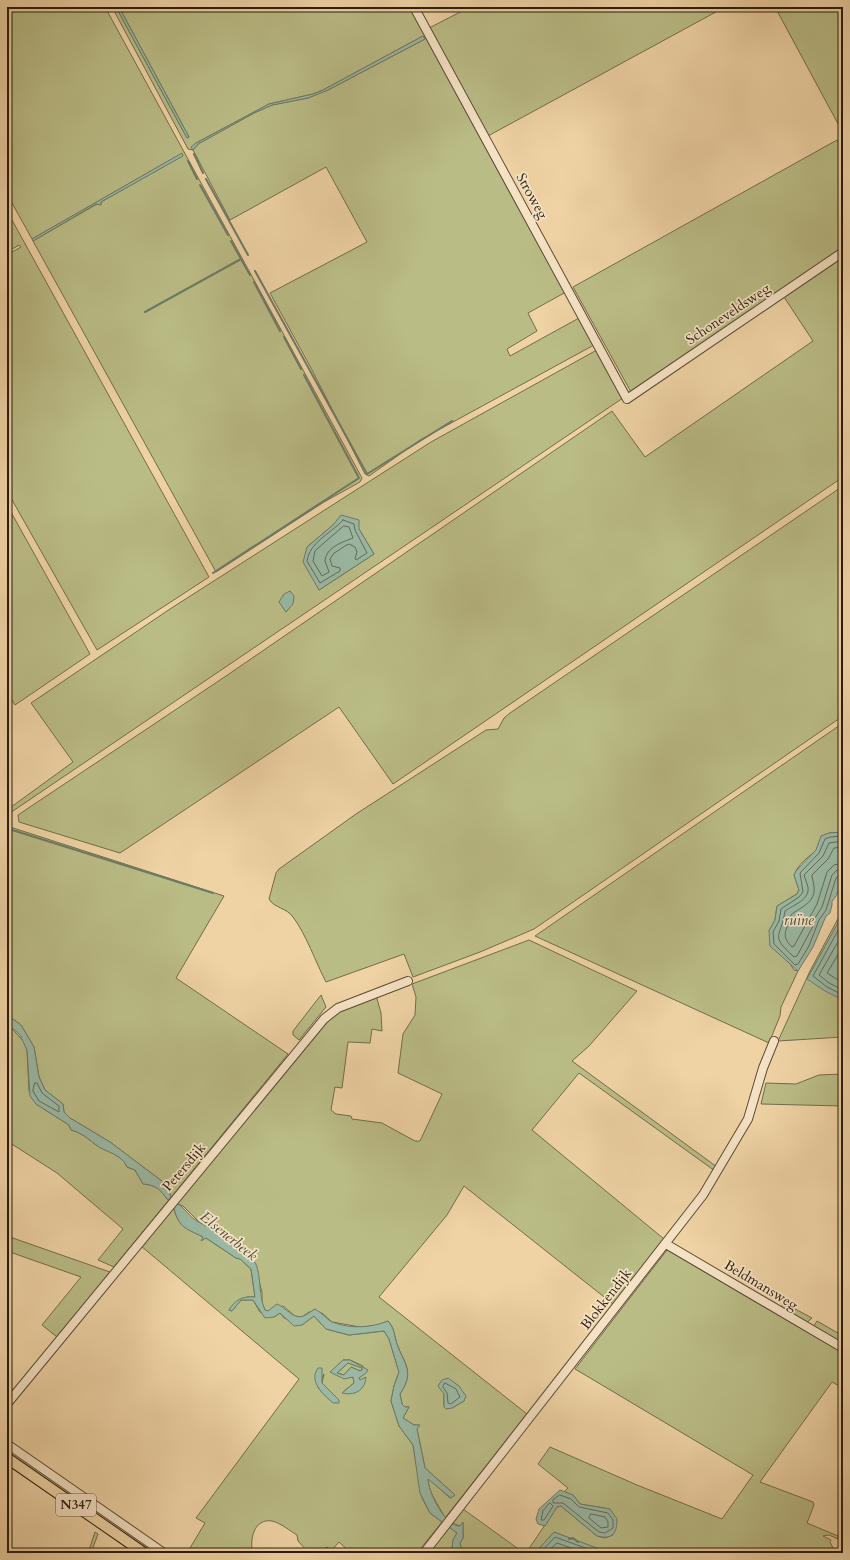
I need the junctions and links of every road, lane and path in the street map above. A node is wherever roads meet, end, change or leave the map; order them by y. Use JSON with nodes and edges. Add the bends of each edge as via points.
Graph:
{"nodes":[{"id":1,"x":414,"y":7,"type":"edge"},
{"id":2,"x":843,"y":252,"type":"edge"},
{"id":3,"x":627,"y":398,"type":"joint"},
{"id":4,"x":408,"y":981,"type":"dead end"},
{"id":5,"x":774,"y":1041,"type":"dead end"},
{"id":6,"x":666,"y":1244,"type":"junction"},
{"id":7,"x":843,"y":1348,"type":"edge"},
{"id":8,"x":7,"y":1404,"type":"edge"},
{"id":9,"x":7,"y":1444,"type":"edge"},
{"id":10,"x":7,"y":1458,"type":"edge"},
{"id":11,"x":144,"y":1553,"type":"edge"},
{"id":12,"x":164,"y":1553,"type":"edge"},
{"id":13,"x":424,"y":1553,"type":"edge"}],
"edges":[{"from":1,"to":3,"type":"street","name":"Stroweg"},
{"from":2,"to":3,"type":"street","name":"Schoneveldsweg"},
{"from":4,"to":8,"type":"street","name":"Petersdijk","via":[[338,1008],[324,1019]]},
{"from":5,"to":6,"type":"street","name":"Blokkendijk","via":[[746,1124],[706,1190]]},
{"from":6,"to":7,"type":"street","name":"Beldmansweg"},
{"from":6,"to":13,"type":"street","name":"Blokkendijk"},
{"from":9,"to":12,"type":"street"},
{"from":10,"to":11,"type":"main road","number":"N347"}]}
